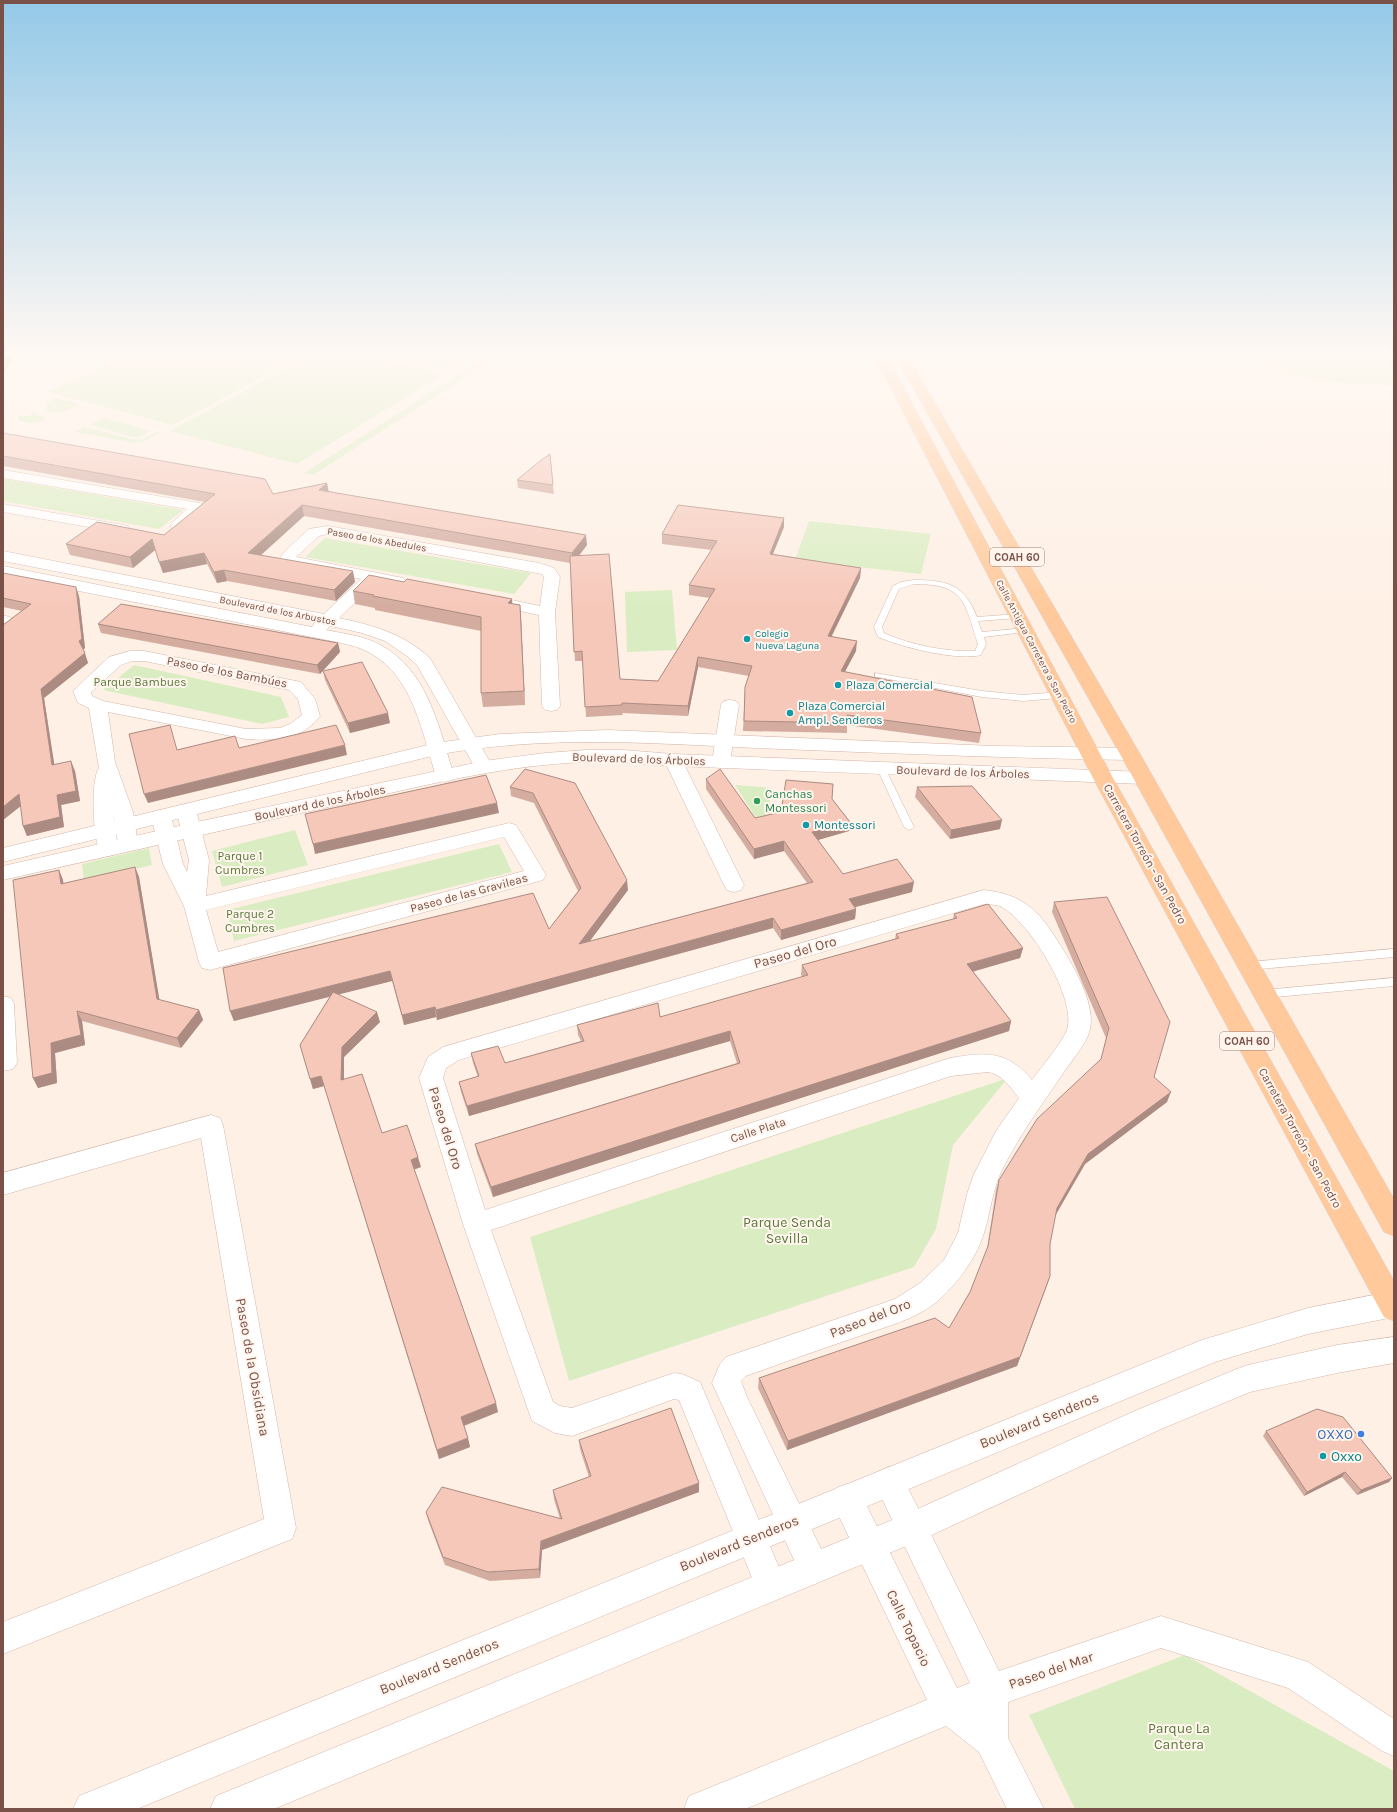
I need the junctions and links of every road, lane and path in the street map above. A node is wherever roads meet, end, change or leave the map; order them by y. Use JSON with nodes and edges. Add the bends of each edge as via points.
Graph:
{"nodes":[{"id":1,"x":925,"y":440,"type":"edge"},
{"id":2,"x":950,"y":440,"type":"edge"},
{"id":3,"x":3,"y":474,"type":"edge"},
{"id":4,"x":3,"y":508,"type":"edge"},
{"id":5,"x":169,"y":532,"type":"edge"},
{"id":6,"x":140,"y":533,"type":"edge"},
{"id":7,"x":3,"y":556,"type":"edge"},
{"id":8,"x":34,"y":562,"type":"junction"},
{"id":9,"x":10,"y":572,"type":"edge"},
{"id":10,"x":373,"y":576,"type":"junction"},
{"id":11,"x":390,"y":580,"type":"junction"},
{"id":12,"x":3,"y":583,"type":"edge"},
{"id":13,"x":414,"y":584,"type":"edge"},
{"id":14,"x":476,"y":597,"type":"edge"},
{"id":15,"x":547,"y":612,"type":"junction"},
{"id":16,"x":3,"y":620,"type":"edge"},
{"id":17,"x":328,"y":620,"type":"junction"},
{"id":18,"x":975,"y":620,"type":"junction"},
{"id":19,"x":345,"y":623,"type":"junction"},
{"id":20,"x":1022,"y":623,"type":"junction"},
{"id":21,"x":3,"y":626,"type":"edge"},
{"id":22,"x":315,"y":632,"type":"junction"},
{"id":23,"x":979,"y":635,"type":"junction"},
{"id":24,"x":332,"y":636,"type":"junction"},
{"id":25,"x":878,"y":675,"type":"dead end"},
{"id":26,"x":1060,"y":694,"type":"junction"},
{"id":27,"x":98,"y":705,"type":"junction"},
{"id":28,"x":730,"y":705,"type":"dead end"},
{"id":29,"x":551,"y":706,"type":"dead end"},
{"id":30,"x":470,"y":742,"type":"junction"},
{"id":31,"x":724,"y":742,"type":"junction"},
{"id":32,"x":436,"y":749,"type":"junction"},
{"id":33,"x":1091,"y":754,"type":"junction"},
{"id":34,"x":1130,"y":754,"type":"junction"},
{"id":35,"x":673,"y":760,"type":"junction"},
{"id":36,"x":106,"y":762,"type":"junction"},
{"id":37,"x":721,"y":762,"type":"junction"},
{"id":38,"x":484,"y":767,"type":"junction"},
{"id":39,"x":881,"y":768,"type":"junction"},
{"id":40,"x":445,"y":776,"type":"junction"},
{"id":41,"x":1103,"y":778,"type":"junction"},
{"id":42,"x":1144,"y":778,"type":"junction"},
{"id":43,"x":186,"y":810,"type":"junction"},
{"id":44,"x":161,"y":816,"type":"junction"},
{"id":45,"x":125,"y":825,"type":"junction"},
{"id":46,"x":909,"y":827,"type":"dead end"},
{"id":47,"x":192,"y":830,"type":"junction"},
{"id":48,"x":165,"y":836,"type":"junction"},
{"id":49,"x":106,"y":840,"type":"junction"},
{"id":50,"x":128,"y":844,"type":"junction"},
{"id":51,"x":3,"y":855,"type":"edge"},
{"id":52,"x":3,"y":874,"type":"edge"},
{"id":53,"x":734,"y":885,"type":"dead end"},
{"id":54,"x":194,"y":906,"type":"junction"},
{"id":55,"x":1394,"y":953,"type":"edge"},
{"id":56,"x":1249,"y":966,"type":"junction"},
{"id":57,"x":1394,"y":982,"type":"edge"},
{"id":58,"x":1265,"y":994,"type":"junction"},
{"id":59,"x":3,"y":1004,"type":"edge"},
{"id":60,"x":3,"y":1016,"type":"edge"},
{"id":61,"x":5,"y":1063,"type":"dead end"},
{"id":62,"x":1032,"y":1097,"type":"junction"},
{"id":63,"x":3,"y":1184,"type":"edge"},
{"id":64,"x":476,"y":1224,"type":"junction"},
{"id":65,"x":1394,"y":1224,"type":"edge"},
{"id":66,"x":1393,"y":1305,"type":"edge"},
{"id":67,"x":1394,"y":1350,"type":"edge"},
{"id":68,"x":889,"y":1482,"type":"junction"},
{"id":69,"x":847,"y":1499,"type":"junction"},
{"id":70,"x":793,"y":1522,"type":"junction"},
{"id":71,"x":912,"y":1528,"type":"junction"},
{"id":72,"x":752,"y":1538,"type":"junction"},
{"id":73,"x":870,"y":1546,"type":"junction"},
{"id":74,"x":814,"y":1568,"type":"junction"},
{"id":75,"x":771,"y":1586,"type":"junction"},
{"id":76,"x":3,"y":1638,"type":"edge"},
{"id":77,"x":991,"y":1691,"type":"junction"},
{"id":78,"x":949,"y":1708,"type":"junction"},
{"id":79,"x":1394,"y":1739,"type":"edge"},
{"id":80,"x":991,"y":1740,"type":"junction"},
{"id":81,"x":92,"y":1809,"type":"edge"},
{"id":82,"x":229,"y":1809,"type":"edge"},
{"id":83,"x":702,"y":1809,"type":"edge"},
{"id":84,"x":1026,"y":1809,"type":"edge"}],
"edges":[{"from":1,"to":20,"type":"main road","name":"Calle Antigua Carretera a San Pedro","number":"COAH 60"},
{"from":2,"to":34,"type":"main road","number":"COAH 60"},
{"from":3,"to":5,"type":"street","via":[[199,507]]},
{"from":4,"to":6,"type":"street"},
{"from":7,"to":8,"type":"street","name":"Boulevard de los Arbustos"},
{"from":8,"to":9,"type":"street"},
{"from":8,"to":17,"type":"street","name":"Boulevard de los Arbustos"},
{"from":9,"to":12,"type":"street"},
{"from":9,"to":22,"type":"street","name":"Boulevard de los Arbustos"},
{"from":10,"to":11,"type":"street","name":"Paseo de los Abedules"},
{"from":10,"to":15,"type":"street","name":"Paseo de los Abedules","via":[[294,562],[288,558],[314,532],[328,530],[540,568],[548,571],[552,577]]},
{"from":10,"to":17,"type":"street"},
{"from":11,"to":13,"type":"street","name":"Paseo de los Abedules"},
{"from":11,"to":19,"type":"street"},
{"from":14,"to":15,"type":"street"},
{"from":15,"to":29,"type":"street"},
{"from":16,"to":21,"type":"street","via":[[9,622]]},
{"from":17,"to":19,"type":"street","name":"Boulevard de los Arbustos"},
{"from":17,"to":22,"type":"street"},
{"from":18,"to":20,"type":"lane"},
{"from":18,"to":23,"type":"lane"},
{"from":18,"to":23,"type":"lane","via":[[956,589],[914,582],[896,588],[878,630],[881,635],[895,641],[965,655],[978,653],[982,644]]},
{"from":19,"to":24,"type":"street"},
{"from":19,"to":30,"type":"street","name":"Boulevard de los Arbustos","via":[[380,633],[410,648],[424,662]]},
{"from":20,"to":23,"type":"lane"},
{"from":20,"to":26,"type":"main road","name":"Calle Antigua Carretera a San Pedro","number":"COAH 60"},
{"from":22,"to":24,"type":"street","name":"Boulevard de los Arbustos"},
{"from":24,"to":32,"type":"street","name":"Boulevard de los Arbustos","via":[[376,649],[399,666],[413,687]]},
{"from":25,"to":26,"type":"lane","via":[[982,694],[1023,698]]},
{"from":26,"to":33,"type":"main road","name":"Calle Antigua Carretera a San Pedro","number":"COAH 60"},
{"from":27,"to":27,"type":"street","name":"Paseo de los Bambúes","via":[[84,699],[82,691],[115,661],[130,656],[144,656],[295,686],[304,694],[310,705],[311,716],[303,725],[292,731],[268,736]]},
{"from":27,"to":36,"type":"street"},
{"from":28,"to":31,"type":"street"},
{"from":30,"to":31,"type":"main road","name":"Boulevard de los Árboles","via":[[548,736],[608,736]]},
{"from":30,"to":32,"type":"main road","name":"Boulevard de los Árboles"},
{"from":30,"to":38,"type":"street","name":"Boulevard de los Arbustos"},
{"from":31,"to":33,"type":"main road","name":"Boulevard de los Árboles"},
{"from":31,"to":37,"type":"street"},
{"from":32,"to":40,"type":"street","name":"Boulevard de los Arbustos"},
{"from":32,"to":43,"type":"main road","name":"Boulevard de los Árboles"},
{"from":33,"to":34,"type":"main road","name":"Boulevard de los Árboles"},
{"from":33,"to":41,"type":"main road","name":"Calle Antigua Carretera a San Pedro","number":"COAH 60"},
{"from":34,"to":42,"type":"main road","number":"COAH 60"},
{"from":35,"to":37,"type":"main road","name":"Boulevard de los Árboles"},
{"from":35,"to":38,"type":"main road","name":"Boulevard de los Árboles","via":[[587,756]]},
{"from":35,"to":53,"type":"street"},
{"from":36,"to":45,"type":"street"},
{"from":36,"to":49,"type":"street","via":[[102,817]]},
{"from":37,"to":39,"type":"main road","name":"Boulevard de los Árboles"},
{"from":38,"to":40,"type":"main road","name":"Boulevard de los Árboles"},
{"from":39,"to":41,"type":"main road","name":"Boulevard de los Árboles"},
{"from":39,"to":46,"type":"lane"},
{"from":40,"to":47,"type":"main road","name":"Boulevard de los Árboles"},
{"from":41,"to":42,"type":"main road","name":"Boulevard de los Árboles"},
{"from":41,"to":66,"type":"main road","name":"Carretera Torreón - San Pedro","number":"COAH 60"},
{"from":42,"to":56,"type":"main road","number":"COAH 60"},
{"from":43,"to":44,"type":"main road","name":"Boulevard de los Árboles"},
{"from":43,"to":47,"type":"street","name":"Paseo de las Gravileas"},
{"from":44,"to":45,"type":"main road","name":"Boulevard de los Árboles"},
{"from":44,"to":48,"type":"street","name":"Paseo de las Gravileas"},
{"from":45,"to":49,"type":"main road","name":"Boulevard de los Árboles"},
{"from":45,"to":50,"type":"street"},
{"from":47,"to":48,"type":"main road","name":"Boulevard de los Árboles"},
{"from":47,"to":54,"type":"street","name":"Paseo de las Gravileas","via":[[199,860]]},
{"from":48,"to":50,"type":"main road","name":"Boulevard de los Árboles"},
{"from":48,"to":54,"type":"street","name":"Paseo de las Gravileas","via":[[173,864]]},
{"from":49,"to":50,"type":"main road","name":"Boulevard de los Árboles"},
{"from":49,"to":51,"type":"main road","name":"Boulevard de los Árboles"},
{"from":49,"to":52,"type":"main road","name":"Boulevard de los Árboles"},
{"from":54,"to":54,"type":"street","name":"Paseo de las Gravileas","via":[[210,962],[536,875],[509,829]]},
{"from":55,"to":56,"type":"lane"},
{"from":56,"to":58,"type":"main road","number":"COAH 60"},
{"from":57,"to":58,"type":"lane"},
{"from":58,"to":65,"type":"main road","number":"COAH 60"},
{"from":59,"to":60,"type":"street"},
{"from":60,"to":61,"type":"street"},
{"from":62,"to":64,"type":"street","name":"Calle Plata","via":[[1008,1070],[1001,1066],[985,1063],[950,1067]]},
{"from":62,"to":64,"type":"street","name":"Paseo del Oro","via":[[1072,1042],[1079,1029],[1078,1015],[1070,983],[1051,946],[1026,916],[1011,903],[998,898],[984,897],[451,1053],[436,1063],[431,1078]]},
{"from":62,"to":70,"type":"street","name":"Paseo del Oro","via":[[1005,1138],[987,1174],[971,1234],[953,1268],[930,1290],[904,1308],[736,1366],[730,1373],[726,1383]]},
{"from":63,"to":76,"type":"street","name":"Paseo de la Obsidiana","via":[[211,1125],[281,1528]]},
{"from":64,"to":72,"type":"street","name":"Paseo del Oro","via":[[542,1411],[555,1419],[572,1422],[674,1386],[686,1389],[690,1392]]},
{"from":66,"to":68,"type":"main road","name":"Boulevard Senderos","via":[[1308,1321],[1212,1350]]},
{"from":67,"to":71,"type":"main road","via":[[1337,1359],[1248,1379],[1148,1420]]},
{"from":68,"to":69,"type":"main road","name":"Boulevard Senderos"},
{"from":68,"to":71,"type":"street","name":"Calle Topacio"},
{"from":69,"to":70,"type":"main road","name":"Boulevard Senderos"},
{"from":69,"to":73,"type":"street","name":"Calle Topacio"},
{"from":70,"to":72,"type":"main road","name":"Boulevard Senderos"},
{"from":70,"to":74,"type":"street","name":"Paseo del Oro"},
{"from":71,"to":73,"type":"main road"},
{"from":71,"to":77,"type":"street","name":"Calle Topacio"},
{"from":72,"to":75,"type":"street","name":"Paseo del Oro"},
{"from":72,"to":81,"type":"main road","name":"Boulevard Senderos"},
{"from":73,"to":74,"type":"main road"},
{"from":73,"to":78,"type":"street","name":"Calle Topacio"},
{"from":74,"to":75,"type":"main road"},
{"from":75,"to":82,"type":"main road"},
{"from":77,"to":78,"type":"street","name":"Paseo del Mar"},
{"from":77,"to":79,"type":"street","name":"Paseo del Mar","via":[[1161,1632],[1296,1674]]},
{"from":77,"to":80,"type":"street","name":"Calle Topacio"},
{"from":78,"to":80,"type":"street","name":"Calle Topacio"},
{"from":78,"to":83,"type":"street","name":"Paseo del Mar"},
{"from":80,"to":84,"type":"street","name":"Calle Topacio"}]}
